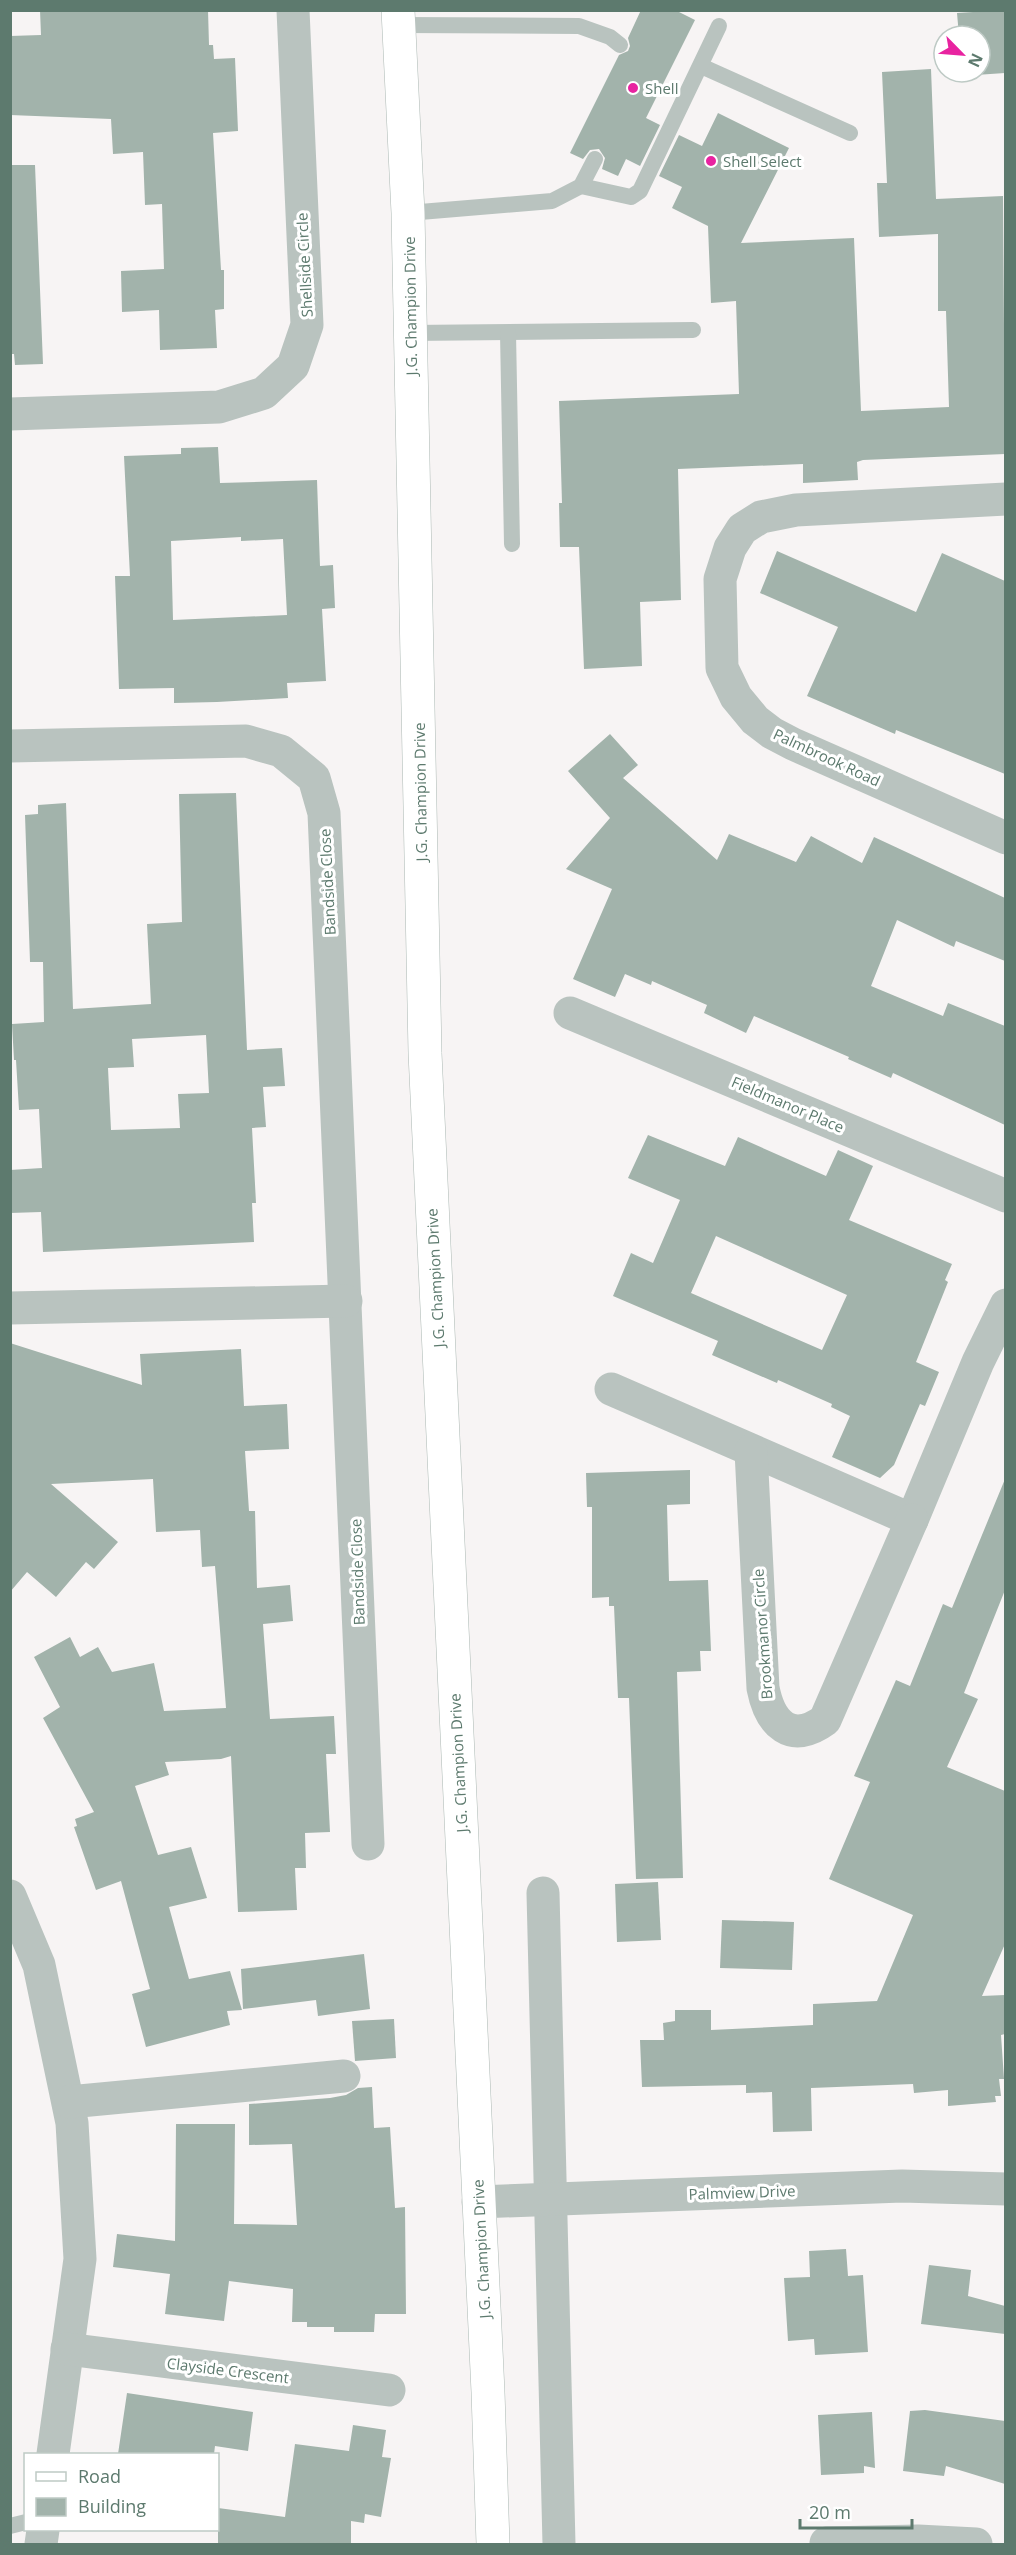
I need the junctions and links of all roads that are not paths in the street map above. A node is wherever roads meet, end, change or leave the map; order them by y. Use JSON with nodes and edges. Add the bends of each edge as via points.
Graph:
{"nodes":[{"id":1,"x":293,"y":10,"type":"edge"},
{"id":2,"x":398,"y":18,"type":"edge"},
{"id":3,"x":719,"y":27,"type":"dead end"},
{"id":4,"x":620,"y":45,"type":"dead end"},
{"id":5,"x":701,"y":66,"type":"junction"},
{"id":6,"x":850,"y":133,"type":"dead end"},
{"id":7,"x":596,"y":159,"type":"dead end"},
{"id":8,"x":581,"y":186,"type":"junction"},
{"id":9,"x":408,"y":213,"type":"junction"},
{"id":10,"x":693,"y":330,"type":"dead end"},
{"id":11,"x":411,"y":333,"type":"junction"},
{"id":12,"x":508,"y":333,"type":"junction"},
{"id":13,"x":10,"y":414,"type":"edge"},
{"id":14,"x":1005,"y":499,"type":"edge"},
{"id":15,"x":512,"y":544,"type":"dead end"},
{"id":16,"x":10,"y":746,"type":"edge"},
{"id":17,"x":1005,"y":838,"type":"edge"},
{"id":18,"x":570,"y":1013,"type":"dead end"},
{"id":19,"x":1005,"y":1196,"type":"edge"},
{"id":20,"x":346,"y":1301,"type":"junction"},
{"id":21,"x":1005,"y":1305,"type":"edge"},
{"id":22,"x":10,"y":1308,"type":"edge"},
{"id":23,"x":611,"y":1389,"type":"dead end"},
{"id":24,"x":751,"y":1451,"type":"junction"},
{"id":25,"x":912,"y":1521,"type":"junction"},
{"id":26,"x":368,"y":1844,"type":"dead end"},
{"id":27,"x":543,"y":1893,"type":"dead end"},
{"id":28,"x":10,"y":1896,"type":"edge"},
{"id":29,"x":344,"y":2076,"type":"dead end"},
{"id":30,"x":69,"y":2102,"type":"junction"},
{"id":31,"x":1005,"y":2189,"type":"edge"},
{"id":32,"x":549,"y":2199,"type":"junction"},
{"id":33,"x":478,"y":2202,"type":"junction"},
{"id":34,"x":67,"y":2349,"type":"junction"},
{"id":35,"x":389,"y":2390,"type":"dead end"},
{"id":36,"x":53,"y":2453,"type":"edge"},
{"id":37,"x":826,"y":2543,"type":"dead end"},
{"id":38,"x":493,"y":2544,"type":"edge"},
{"id":39,"x":559,"y":2544,"type":"edge"},
{"id":40,"x":976,"y":2544,"type":"edge"}],
"edges":[{"from":1,"to":13,"type":"street","name":"Shellside Circle","via":[[307,326],[293,366],[264,393],[219,407]]},
{"from":2,"to":4,"type":"lane","via":[[579,26],[610,37]]},
{"from":2,"to":9,"type":"main road","name":"J.G. Champion Drive"},
{"from":3,"to":5,"type":"lane"},
{"from":5,"to":6,"type":"lane"},
{"from":5,"to":8,"type":"lane","via":[[640,190],[632,197],[624,197]]},
{"from":7,"to":8,"type":"lane"},
{"from":8,"to":9,"type":"lane","via":[[552,201]]},
{"from":9,"to":11,"type":"main road","name":"J.G. Champion Drive"},
{"from":10,"to":12,"type":"lane"},
{"from":11,"to":12,"type":"lane"},
{"from":11,"to":33,"type":"main road","name":"J.G. Champion Drive","via":[[425,1053]]},
{"from":12,"to":15,"type":"lane"},
{"from":14,"to":17,"type":"street","name":"Palmbrook Road","via":[[796,510],[761,517],[742,529],[730,548],[720,579],[722,668],[736,697],[755,720],[794,744]]},
{"from":16,"to":20,"type":"street","name":"Bandside Close","via":[[246,741],[281,751],[314,778],[324,813]]},
{"from":18,"to":19,"type":"street","name":"Fieldmanor Place"},
{"from":20,"to":22,"type":"street"},
{"from":20,"to":26,"type":"street","name":"Bandside Close"},
{"from":21,"to":25,"type":"street","name":"Brookmanor Circle"},
{"from":23,"to":24,"type":"street"},
{"from":24,"to":25,"type":"street"},
{"from":24,"to":25,"type":"street","name":"Brookmanor Circle","via":[[763,1688],[767,1709],[777,1723],[788,1729],[813,1729],[825,1720]]},
{"from":27,"to":32,"type":"street"},
{"from":28,"to":30,"type":"street","via":[[39,1965]]},
{"from":29,"to":30,"type":"street"},
{"from":30,"to":34,"type":"street","via":[[80,2259]]},
{"from":31,"to":32,"type":"street","name":"Palmview Drive","via":[[902,2186]]},
{"from":32,"to":33,"type":"street","name":"Palmview Drive"},
{"from":32,"to":39,"type":"street"},
{"from":33,"to":38,"type":"main road","name":"J.G. Champion Drive"},
{"from":34,"to":35,"type":"street","name":"Clayside Crescent"},
{"from":34,"to":36,"type":"street"},
{"from":37,"to":40,"type":"street"}]}
